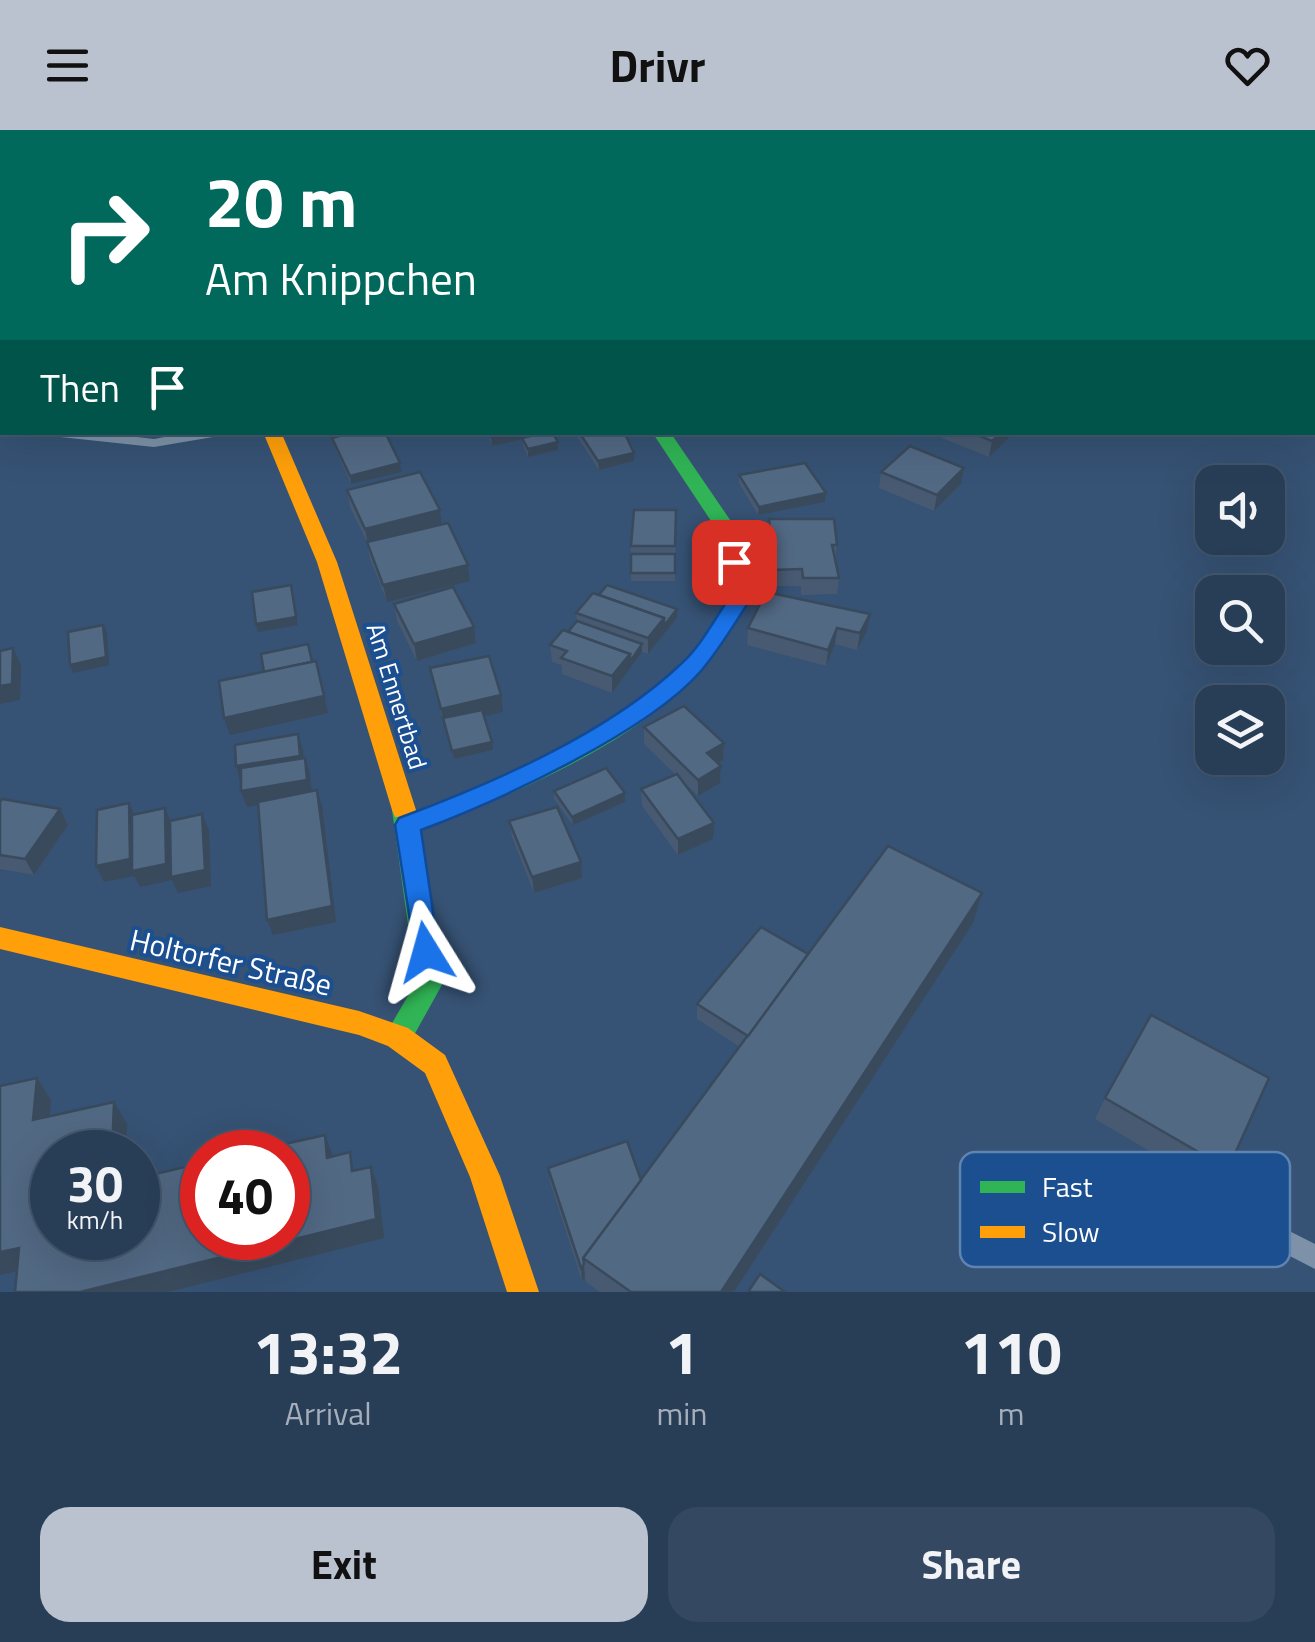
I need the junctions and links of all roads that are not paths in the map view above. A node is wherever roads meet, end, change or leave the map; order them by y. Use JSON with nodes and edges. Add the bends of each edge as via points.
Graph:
{"nodes":[{"id":1,"x":79,"y":435,"type":"edge"},
{"id":2,"x":201,"y":435,"type":"edge"},
{"id":3,"x":273,"y":435,"type":"edge"},
{"id":4,"x":663,"y":435,"type":"edge"},
{"id":5,"x":408,"y":825,"type":"junction"},
{"id":6,"x":0,"y":938,"type":"edge"},
{"id":7,"x":398,"y":1037,"type":"junction"},
{"id":8,"x":1290,"y":1244,"type":"edge"},
{"id":9,"x":1315,"y":1257,"type":"edge"},
{"id":10,"x":523,"y":1292,"type":"edge"}],
"edges":[{"from":1,"to":2,"type":"lane","via":[[154,443]]},
{"from":3,"to":5,"type":"main road","name":"Am Ennertbad","via":[[327,562]]},
{"from":4,"to":5,"type":"main road","via":[[727,530],[742,595],[692,667],[628,717],[485,796]]},
{"from":5,"to":7,"type":"main road","name":"Am Ennertbad","via":[[430,983]]},
{"from":6,"to":7,"type":"main road","name":"Holtorfer Straße"},
{"from":7,"to":10,"type":"main road","name":"Holtorfer Straße","via":[[435,1064],[452,1098]]},
{"from":8,"to":9,"type":"lane"}]}
